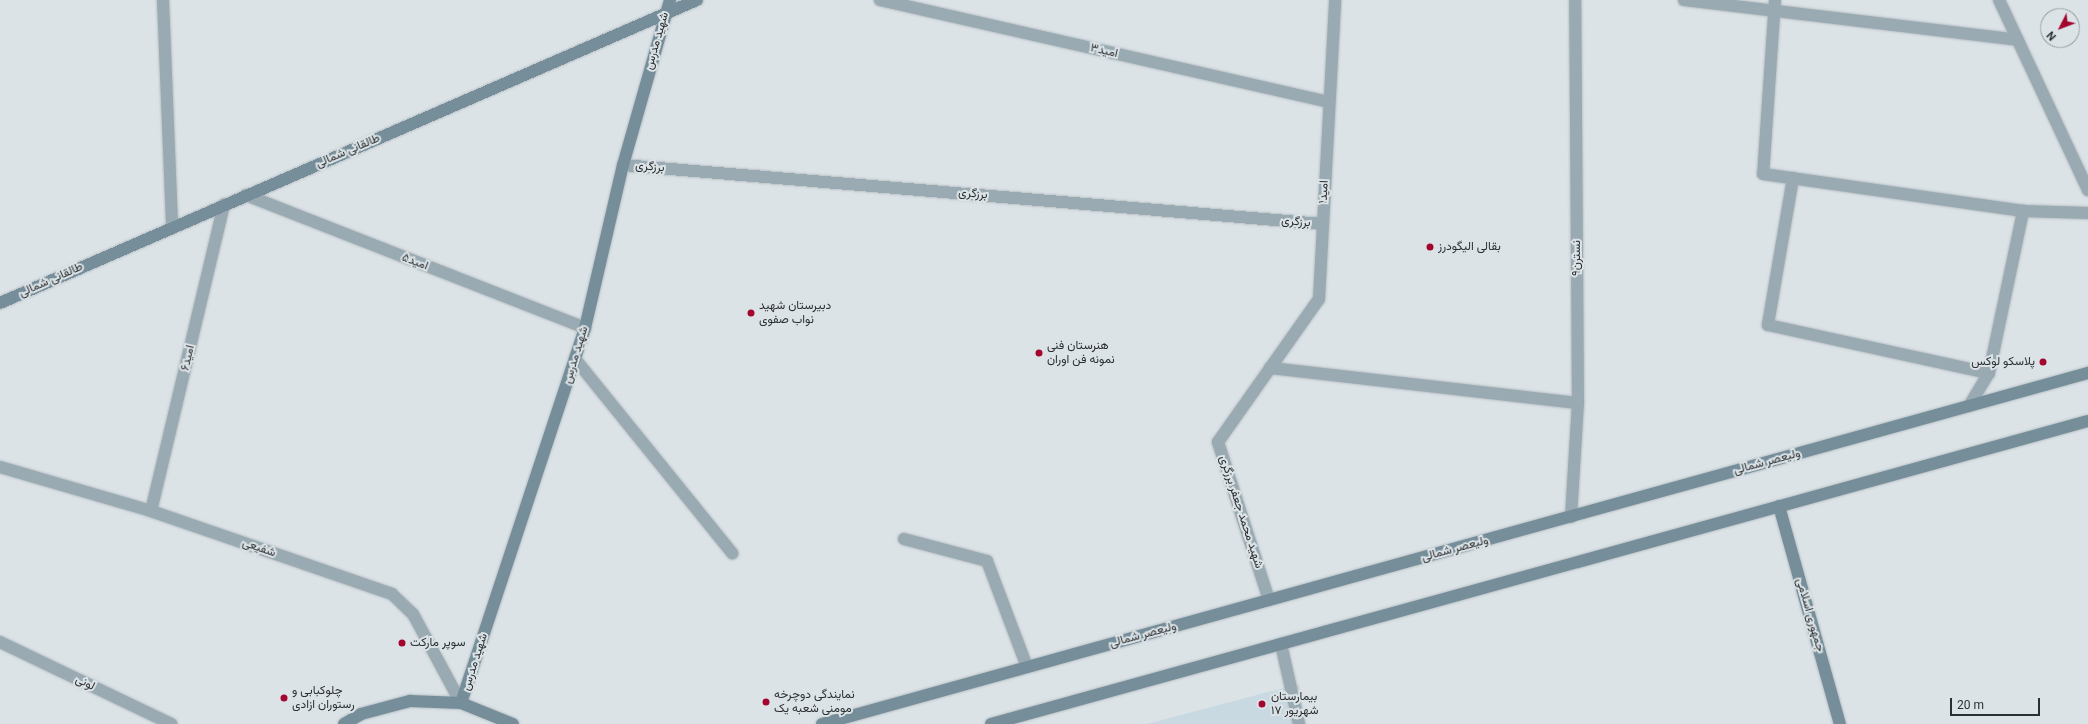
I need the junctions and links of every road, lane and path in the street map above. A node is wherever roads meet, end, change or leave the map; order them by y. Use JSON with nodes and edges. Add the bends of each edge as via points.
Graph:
{"nodes":[{"id":1,"x":163,"y":0,"type":"edge"},
{"id":2,"x":670,"y":0,"type":"edge"},
{"id":3,"x":696,"y":0,"type":"edge"},
{"id":4,"x":880,"y":0,"type":"edge"},
{"id":5,"x":1335,"y":0,"type":"edge"},
{"id":6,"x":1575,"y":0,"type":"edge"},
{"id":7,"x":1684,"y":0,"type":"edge"},
{"id":8,"x":1999,"y":0,"type":"edge"},
{"id":9,"x":1775,"y":6,"type":"edge"},
{"id":10,"x":663,"y":16,"type":"junction"},
{"id":11,"x":2018,"y":40,"type":"junction"},
{"id":12,"x":1329,"y":102,"type":"junction"},
{"id":13,"x":623,"y":164,"type":"junction"},
{"id":14,"x":1793,"y":178,"type":"junction"},
{"id":15,"x":2088,"y":190,"type":"edge"},
{"id":16,"x":246,"y":195,"type":"junction"},
{"id":17,"x":224,"y":205,"type":"junction"},
{"id":18,"x":2023,"y":211,"type":"junction"},
{"id":19,"x":2088,"y":213,"type":"edge"},
{"id":20,"x":1323,"y":224,"type":"junction"},
{"id":21,"x":172,"y":227,"type":"junction"},
{"id":22,"x":0,"y":303,"type":"edge"},
{"id":23,"x":585,"y":328,"type":"junction"},
{"id":24,"x":575,"y":359,"type":"junction"},
{"id":25,"x":1270,"y":368,"type":"junction"},
{"id":26,"x":1989,"y":373,"type":"junction"},
{"id":27,"x":2088,"y":373,"type":"edge"},
{"id":28,"x":1578,"y":403,"type":"junction"},
{"id":29,"x":1969,"y":406,"type":"junction"},
{"id":30,"x":2088,"y":421,"type":"edge"},
{"id":31,"x":0,"y":467,"type":"edge"},
{"id":32,"x":1779,"y":506,"type":"junction"},
{"id":33,"x":151,"y":510,"type":"junction"},
{"id":34,"x":1571,"y":517,"type":"junction"},
{"id":35,"x":904,"y":539,"type":"dead end"},
{"id":36,"x":732,"y":553,"type":"dead end"},
{"id":37,"x":1270,"y":600,"type":"junction"},
{"id":38,"x":0,"y":642,"type":"edge"},
{"id":39,"x":1281,"y":644,"type":"junction"},
{"id":40,"x":1027,"y":667,"type":"junction"},
{"id":41,"x":461,"y":703,"type":"junction"},
{"id":42,"x":171,"y":724,"type":"edge"},
{"id":43,"x":344,"y":724,"type":"edge"},
{"id":44,"x":513,"y":724,"type":"edge"},
{"id":45,"x":822,"y":724,"type":"edge"},
{"id":46,"x":991,"y":724,"type":"edge"},
{"id":47,"x":1300,"y":724,"type":"edge"},
{"id":48,"x":1840,"y":724,"type":"edge"}],
"edges":[{"from":1,"to":21,"type":"street"},
{"from":2,"to":10,"type":"main road","name":"شهید مدرس"},
{"from":3,"to":10,"type":"main road","name":"طالقانی شمالی"},
{"from":4,"to":12,"type":"street","name":"امید۳"},
{"from":5,"to":12,"type":"street","name":"امید۱"},
{"from":6,"to":28,"type":"street","name":"نسترن۹"},
{"from":7,"to":9,"type":"street"},
{"from":8,"to":11,"type":"street"},
{"from":9,"to":11,"type":"street"},
{"from":9,"to":14,"type":"street","via":[[1763,174]]},
{"from":10,"to":13,"type":"main road","name":"شهید مدرس"},
{"from":10,"to":16,"type":"main road","name":"طالقانی شمالی"},
{"from":11,"to":15,"type":"street"},
{"from":12,"to":20,"type":"street","name":"امید۱"},
{"from":13,"to":20,"type":"street","name":"برزگری"},
{"from":13,"to":23,"type":"main road","name":"شهید مدرس"},
{"from":14,"to":18,"type":"street"},
{"from":14,"to":26,"type":"street","via":[[1768,325]]},
{"from":16,"to":17,"type":"main road","name":"طالقانی شمالی"},
{"from":16,"to":23,"type":"street","name":"امید۵"},
{"from":17,"to":21,"type":"main road","name":"طالقانی شمالی"},
{"from":17,"to":33,"type":"street","name":"امید۶"},
{"from":18,"to":19,"type":"street"},
{"from":18,"to":26,"type":"street"},
{"from":20,"to":25,"type":"street","name":"امید۱","via":[[1319,299]]},
{"from":21,"to":22,"type":"main road","name":"طالقانی شمالی"},
{"from":23,"to":24,"type":"main road","name":"شهید مدرس"},
{"from":24,"to":36,"type":"street"},
{"from":24,"to":41,"type":"main road","name":"شهید مدرس"},
{"from":25,"to":28,"type":"street"},
{"from":25,"to":37,"type":"street","name":"شهید محمد جعفر برزگری","via":[[1218,442]]},
{"from":26,"to":29,"type":"street"},
{"from":27,"to":29,"type":"main road","name":"ولیعصر شمالی"},
{"from":28,"to":34,"type":"street","name":"نسترن۹"},
{"from":29,"to":34,"type":"main road","name":"ولیعصر شمالی"},
{"from":30,"to":32,"type":"main road"},
{"from":31,"to":33,"type":"street","name":"شفیعی"},
{"from":32,"to":39,"type":"main road"},
{"from":32,"to":48,"type":"main road","name":"جمهوری اسلامی"},
{"from":33,"to":41,"type":"street","name":"شفیعی","via":[[392,594],[413,614]]},
{"from":34,"to":37,"type":"main road","name":"ولیعصر شمالی"},
{"from":35,"to":40,"type":"street","via":[[987,561]]},
{"from":37,"to":40,"type":"main road","name":"ولیعصر شمالی"},
{"from":38,"to":42,"type":"street","name":"لونی"},
{"from":39,"to":46,"type":"main road"},
{"from":39,"to":47,"type":"street"},
{"from":40,"to":45,"type":"main road","name":"ولیعصر شمالی"},
{"from":41,"to":43,"type":"main road","via":[[410,701],[361,714]]},
{"from":41,"to":44,"type":"main road"}]}
